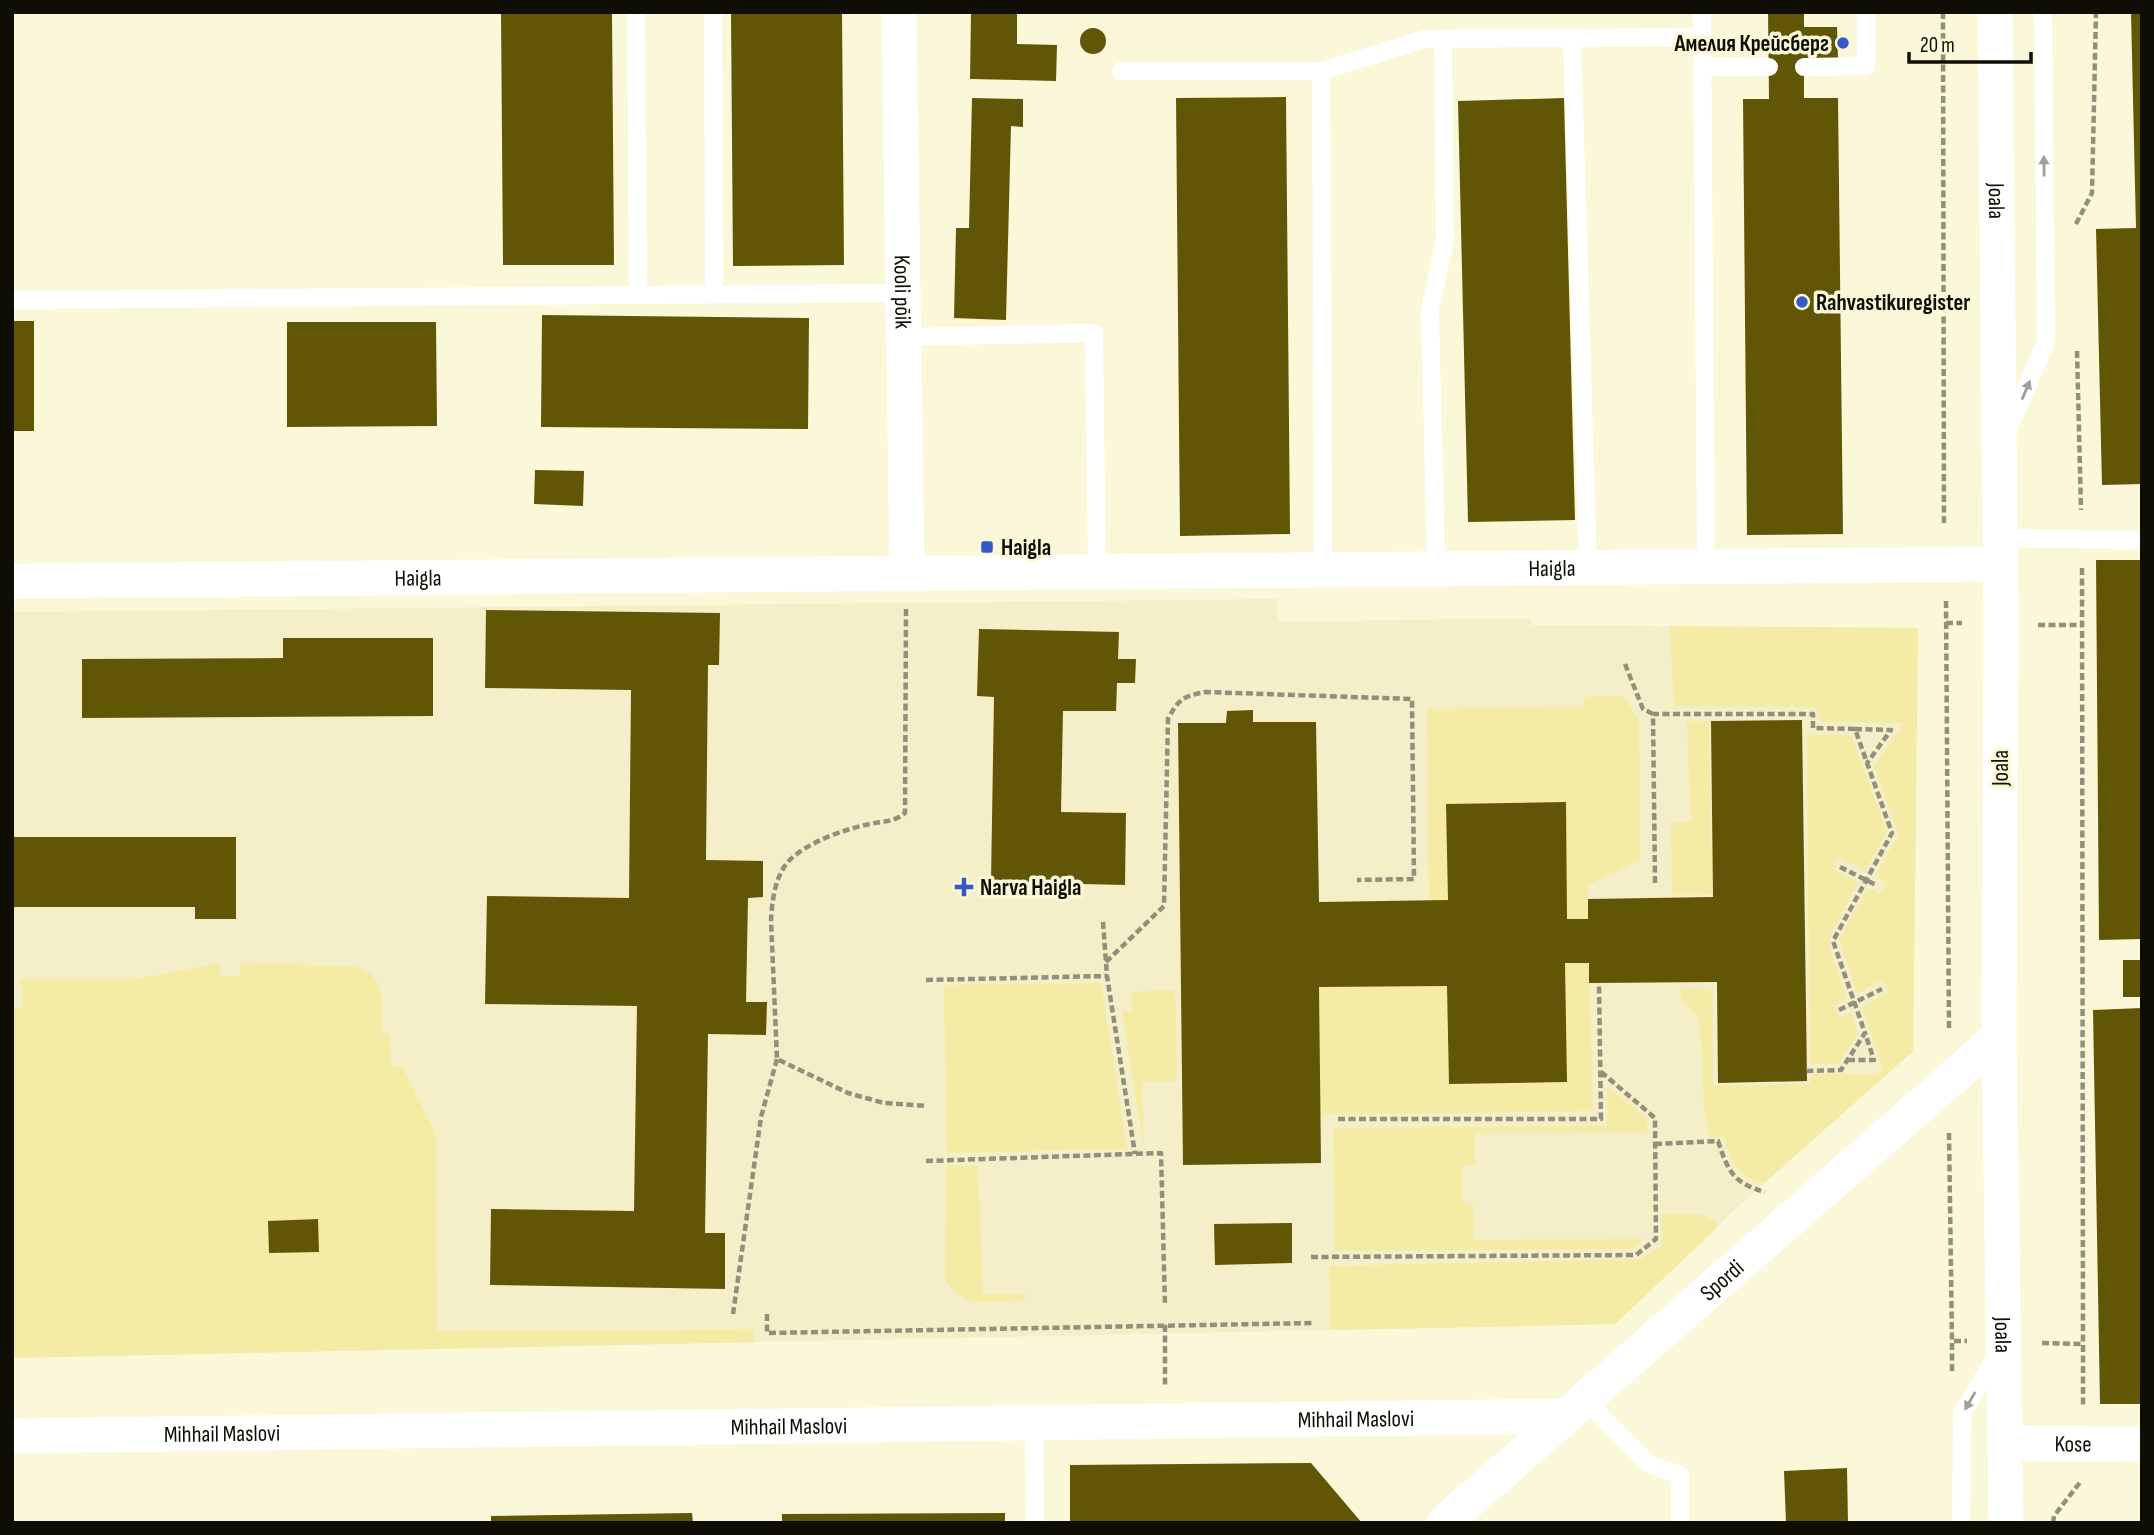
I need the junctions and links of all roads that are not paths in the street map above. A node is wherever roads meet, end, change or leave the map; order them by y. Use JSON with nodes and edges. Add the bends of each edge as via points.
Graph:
{"nodes":[{"id":1,"x":636,"y":12,"type":"edge"},
{"id":2,"x":713,"y":12,"type":"edge"},
{"id":3,"x":899,"y":12,"type":"edge"},
{"id":4,"x":1702,"y":12,"type":"edge"},
{"id":5,"x":1866,"y":12,"type":"edge"},
{"id":6,"x":1995,"y":12,"type":"edge"},
{"id":7,"x":2043,"y":12,"type":"edge"},
{"id":8,"x":1702,"y":37,"type":"junction"},
{"id":9,"x":1572,"y":38,"type":"junction"},
{"id":10,"x":1443,"y":39,"type":"junction"},
{"id":11,"x":1702,"y":67,"type":"junction"},
{"id":12,"x":1769,"y":67,"type":"dead end"},
{"id":13,"x":1804,"y":67,"type":"dead end"},
{"id":14,"x":1121,"y":71,"type":"dead end"},
{"id":15,"x":1321,"y":71,"type":"junction"},
{"id":16,"x":903,"y":293,"type":"junction"},
{"id":17,"x":714,"y":294,"type":"junction"},
{"id":18,"x":638,"y":295,"type":"junction"},
{"id":19,"x":12,"y":300,"type":"edge"},
{"id":20,"x":904,"y":337,"type":"junction"},
{"id":21,"x":1999,"y":452,"type":"junction"},
{"id":22,"x":2142,"y":540,"type":"edge"},
{"id":23,"x":2000,"y":551,"type":"junction"},
{"id":24,"x":1706,"y":567,"type":"junction"},
{"id":25,"x":1588,"y":568,"type":"junction"},
{"id":26,"x":1436,"y":569,"type":"junction"},
{"id":27,"x":1323,"y":570,"type":"junction"},
{"id":28,"x":1097,"y":572,"type":"junction"},
{"id":29,"x":12,"y":581,"type":"edge"},
{"id":30,"x":906,"y":586,"type":"junction"},
{"id":31,"x":1999,"y":1037,"type":"junction"},
{"id":32,"x":2004,"y":1342,"type":"junction"},
{"id":33,"x":1575,"y":1408,"type":"junction"},
{"id":34,"x":1034,"y":1423,"type":"junction"},
{"id":35,"x":12,"y":1436,"type":"edge"},
{"id":36,"x":2005,"y":1443,"type":"junction"},
{"id":37,"x":2142,"y":1444,"type":"edge"},
{"id":38,"x":1035,"y":1523,"type":"edge"},
{"id":39,"x":1444,"y":1523,"type":"edge"},
{"id":40,"x":1680,"y":1523,"type":"edge"},
{"id":41,"x":1961,"y":1523,"type":"edge"},
{"id":42,"x":2006,"y":1523,"type":"edge"}],
"edges":[{"from":1,"to":18,"type":"lane"},
{"from":2,"to":17,"type":"lane"},
{"from":3,"to":16,"type":"street","name":"Kooli põik"},
{"from":4,"to":8,"type":"lane"},
{"from":5,"to":13,"type":"lane","via":[[1866,66]]},
{"from":6,"to":21,"type":"street","name":"Joala"},
{"from":21,"to":7,"type":"lane","one_way":true,"via":[[2046,342]]},
{"from":8,"to":9,"type":"lane"},
{"from":8,"to":11,"type":"lane"},
{"from":9,"to":10,"type":"lane"},
{"from":9,"to":25,"type":"lane"},
{"from":10,"to":15,"type":"lane","via":[[1425,39]]},
{"from":10,"to":26,"type":"lane","via":[[1445,240],[1430,309]]},
{"from":11,"to":12,"type":"lane"},
{"from":11,"to":24,"type":"lane"},
{"from":14,"to":15,"type":"lane"},
{"from":15,"to":27,"type":"lane"},
{"from":16,"to":17,"type":"lane"},
{"from":16,"to":20,"type":"street","name":"Kooli põik"},
{"from":17,"to":18,"type":"lane"},
{"from":18,"to":19,"type":"lane"},
{"from":20,"to":28,"type":"lane","via":[[1094,333]]},
{"from":20,"to":30,"type":"street","name":"Kooli põik"},
{"from":21,"to":23,"type":"street","name":"Joala"},
{"from":22,"to":23,"type":"lane","via":[[2082,539]]},
{"from":23,"to":24,"type":"street","name":"Haigla"},
{"from":23,"to":31,"type":"street","name":"Joala"},
{"from":24,"to":25,"type":"street","name":"Haigla"},
{"from":25,"to":26,"type":"street","name":"Haigla"},
{"from":26,"to":27,"type":"street","name":"Haigla"},
{"from":27,"to":28,"type":"street","name":"Haigla"},
{"from":28,"to":30,"type":"street","name":"Haigla"},
{"from":29,"to":30,"type":"street","name":"Haigla"},
{"from":31,"to":32,"type":"street","name":"Joala"},
{"from":31,"to":33,"type":"street","name":"Spordi"},
{"from":32,"to":36,"type":"street","name":"Joala"},
{"from":32,"to":41,"type":"lane","one_way":true,"via":[[1962,1414]]},
{"from":33,"to":34,"type":"street","name":"Mihhail Maslovi"},
{"from":33,"to":39,"type":"street","name":"Spordi"},
{"from":33,"to":40,"type":"lane","via":[[1649,1464],[1679,1475]]},
{"from":34,"to":35,"type":"street","name":"Mihhail Maslovi"},
{"from":34,"to":38,"type":"lane"},
{"from":36,"to":37,"type":"street","name":"Kose"},
{"from":36,"to":42,"type":"street","name":"Joala"}]}
